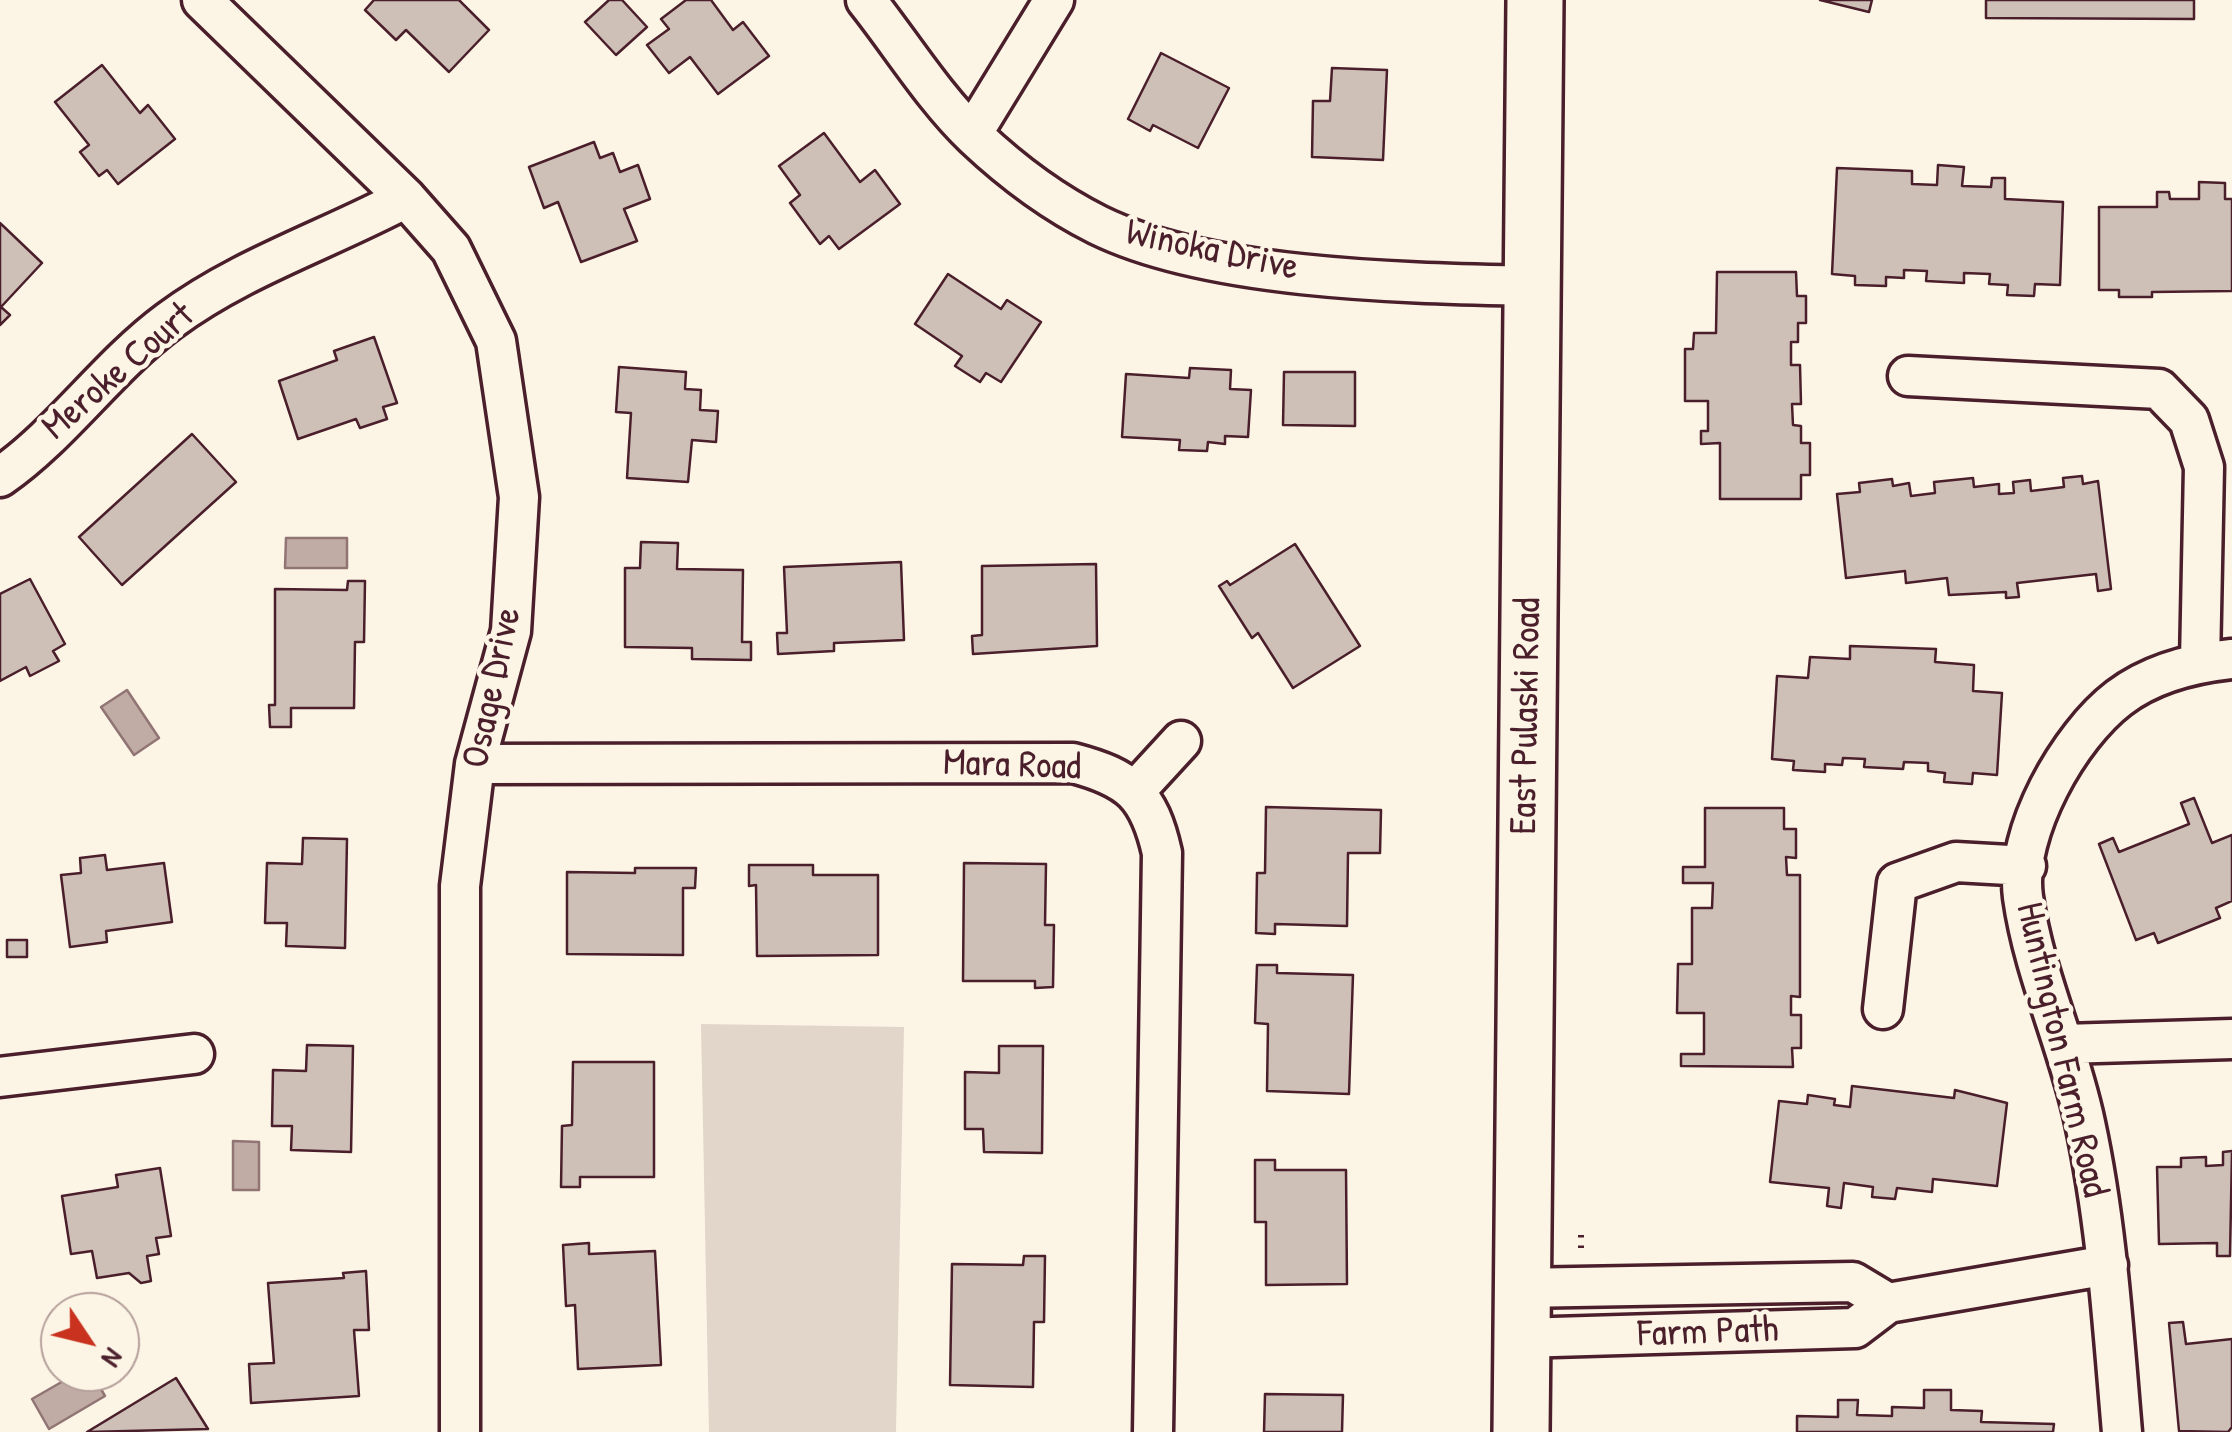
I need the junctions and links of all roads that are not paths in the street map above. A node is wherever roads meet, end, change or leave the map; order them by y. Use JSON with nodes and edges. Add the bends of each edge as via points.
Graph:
{"nodes":[{"id":1,"x":202,"y":0,"type":"edge"},
{"id":2,"x":866,"y":0,"type":"edge"},
{"id":3,"x":1054,"y":0,"type":"edge"},
{"id":4,"x":1535,"y":0,"type":"edge"},
{"id":5,"x":972,"y":134,"type":"junction"},
{"id":6,"x":406,"y":198,"type":"junction"},
{"id":7,"x":1532,"y":286,"type":"junction"},
{"id":8,"x":1908,"y":376,"type":"dead end"},
{"id":9,"x":0,"y":477,"type":"edge"},
{"id":10,"x":2216,"y":661,"type":"edge"},
{"id":11,"x":1181,"y":741,"type":"dead end"},
{"id":12,"x":475,"y":764,"type":"junction"},
{"id":13,"x":1136,"y":790,"type":"junction"},
{"id":14,"x":2026,"y":866,"type":"junction"},
{"id":15,"x":1883,"y":1009,"type":"dead end"},
{"id":16,"x":2232,"y":1038,"type":"edge"},
{"id":17,"x":2064,"y":1044,"type":"junction"},
{"id":18,"x":194,"y":1054,"type":"dead end"},
{"id":19,"x":0,"y":1077,"type":"edge"},
{"id":20,"x":2108,"y":1265,"type":"junction"},
{"id":21,"x":1888,"y":1303,"type":"junction"},
{"id":22,"x":1520,"y":1313,"type":"junction"},
{"id":23,"x":460,"y":1432,"type":"edge"},
{"id":24,"x":1152,"y":1432,"type":"edge"},
{"id":25,"x":1521,"y":1432,"type":"edge"},
{"id":26,"x":2122,"y":1432,"type":"edge"}],
"edges":[{"from":1,"to":6,"type":"street","name":"Osage Drive"},
{"from":2,"to":5,"type":"street","name":"Winoka Drive"},
{"from":3,"to":5,"type":"street"},
{"from":4,"to":7,"type":"main road","name":"East Pulaski Road"},
{"from":5,"to":7,"type":"street","name":"Winoka Drive","via":[[1025,180],[1100,226],[1172,250],[1281,271]]},
{"from":6,"to":9,"type":"street","name":"Meroke Court","via":[[243,274],[168,322]]},
{"from":6,"to":12,"type":"street","name":"Osage Drive","via":[[451,249],[496,340],[520,497],[511,631]]},
{"from":7,"to":22,"type":"main road","name":"East Pulaski Road"},
{"from":8,"to":10,"type":"street","via":[[2158,389],[2189,420],[2204,468]]},
{"from":10,"to":14,"type":"street","name":"Huntington Farm Road","via":[[2186,664],[2119,698],[2066,756],[2032,825]]},
{"from":11,"to":13,"type":"street"},
{"from":12,"to":13,"type":"street","name":"Mara Road","via":[[1073,762],[1106,771]]},
{"from":12,"to":23,"type":"street","name":"Osage Drive","via":[[460,886]]},
{"from":13,"to":24,"type":"street","name":"Mara Road","via":[[1154,819],[1162,853]]},
{"from":14,"to":15,"type":"street","via":[[1956,862],[1897,883]]},
{"from":14,"to":17,"type":"street","name":"Huntington Farm Road","via":[[2022,892],[2040,981]]},
{"from":16,"to":17,"type":"street"},
{"from":17,"to":20,"type":"street","name":"Huntington Farm Road","via":[[2085,1122]]},
{"from":18,"to":19,"type":"street"},
{"from":20,"to":21,"type":"street","name":"Farm Path"},
{"from":20,"to":26,"type":"street","name":"Huntington Farm Road"},
{"from":21,"to":22,"type":"street","name":"Farm Path","via":[[1853,1282]]},
{"from":21,"to":22,"type":"street","name":"Farm Path","via":[[1855,1328]]},
{"from":22,"to":25,"type":"main road","name":"East Pulaski Road"}]}
